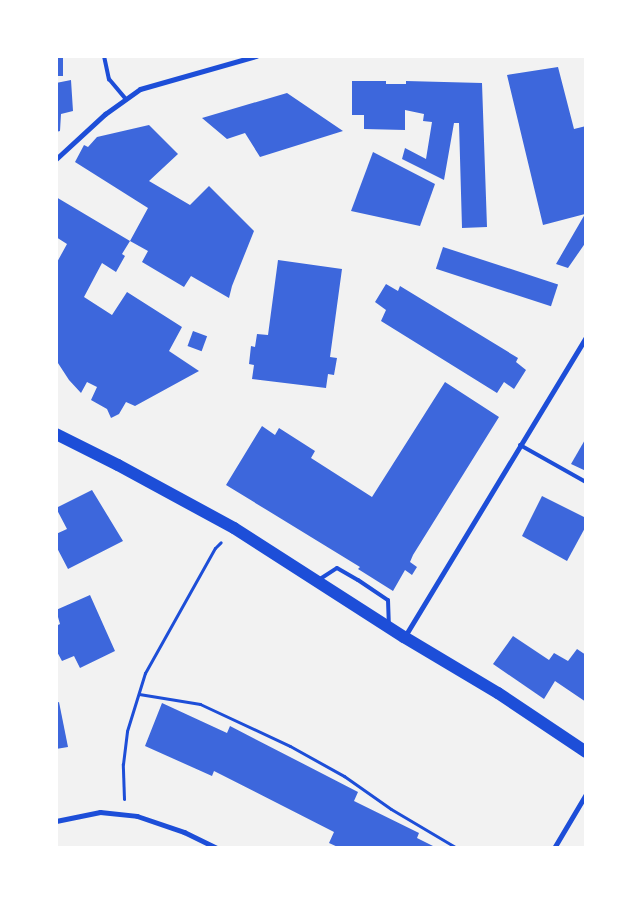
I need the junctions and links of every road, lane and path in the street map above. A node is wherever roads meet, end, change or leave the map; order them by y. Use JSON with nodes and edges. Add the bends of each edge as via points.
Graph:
{"nodes":[{"id":1,"x":104,"y":56,"type":"edge"},
{"id":2,"x":256,"y":56,"type":"edge"},
{"id":3,"x":125,"y":98,"type":"junction"},
{"id":4,"x":56,"y":160,"type":"edge"},
{"id":5,"x":586,"y":337,"type":"edge"},
{"id":6,"x":56,"y":434,"type":"edge"},
{"id":7,"x":520,"y":444,"type":"junction"},
{"id":8,"x":586,"y":482,"type":"edge"},
{"id":9,"x":215,"y":548,"type":"dead end"},
{"id":10,"x":318,"y":581,"type":"junction"},
{"id":11,"x":389,"y":627,"type":"junction"},
{"id":12,"x":404,"y":638,"type":"junction"},
{"id":13,"x":139,"y":694,"type":"junction"},
{"id":14,"x":586,"y":752,"type":"edge"},
{"id":15,"x":586,"y":794,"type":"edge"},
{"id":16,"x":122,"y":815,"type":"junction"},
{"id":17,"x":56,"y":821,"type":"edge"},
{"id":18,"x":217,"y":848,"type":"edge"},
{"id":19,"x":457,"y":848,"type":"edge"},
{"id":20,"x":554,"y":848,"type":"edge"}],
"edges":[{"from":1,"to":3,"type":"lane","via":[[110,79]]},
{"from":2,"to":3,"type":"street","via":[[140,89]]},
{"from":3,"to":4,"type":"street"},
{"from":5,"to":7,"type":"street"},
{"from":6,"to":10,"type":"main road","via":[[234,528]]},
{"from":7,"to":8,"type":"lane"},
{"from":7,"to":12,"type":"street"},
{"from":9,"to":13,"type":"path","via":[[145,673]]},
{"from":10,"to":11,"type":"main road"},
{"from":10,"to":11,"type":"lane","via":[[337,568],[388,600]]},
{"from":11,"to":12,"type":"main road"},
{"from":12,"to":14,"type":"main road","via":[[498,693]]},
{"from":13,"to":16,"type":"path","via":[[126,731]]},
{"from":13,"to":19,"type":"path","via":[[200,704],[290,746],[344,776],[391,809]]},
{"from":15,"to":20,"type":"street"},
{"from":16,"to":17,"type":"street","via":[[100,812]]},
{"from":16,"to":18,"type":"street","via":[[137,816],[184,832]]}]}
